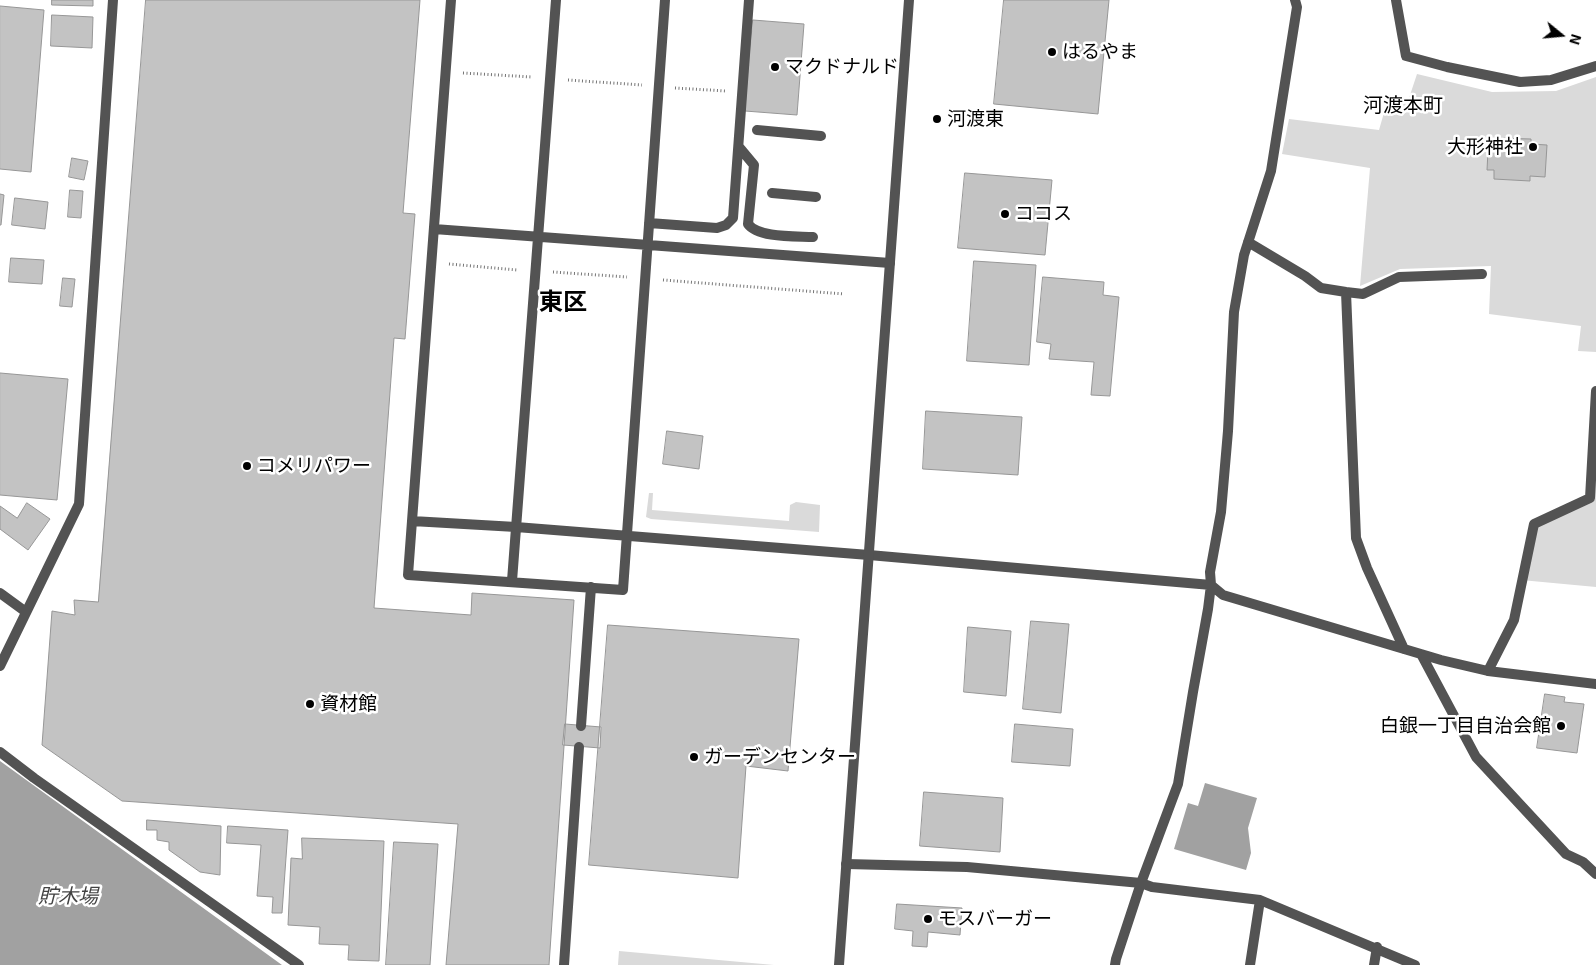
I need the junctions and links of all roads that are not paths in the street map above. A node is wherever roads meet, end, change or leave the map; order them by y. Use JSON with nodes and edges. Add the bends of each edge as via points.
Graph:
{"nodes":[{"id":1,"x":113,"y":0,"type":"edge"},
{"id":2,"x":451,"y":0,"type":"edge"},
{"id":3,"x":556,"y":0,"type":"edge"},
{"id":4,"x":664,"y":0,"type":"edge"},
{"id":5,"x":749,"y":0,"type":"edge"},
{"id":6,"x":909,"y":0,"type":"edge"},
{"id":7,"x":1294,"y":0,"type":"edge"},
{"id":8,"x":1396,"y":0,"type":"edge"},
{"id":9,"x":1596,"y":66,"type":"edge"},
{"id":10,"x":757,"y":130,"type":"dead end"},
{"id":11,"x":821,"y":136,"type":"dead end"},
{"id":12,"x":739,"y":147,"type":"junction"},
{"id":13,"x":772,"y":193,"type":"dead end"},
{"id":14,"x":816,"y":197,"type":"dead end"},
{"id":15,"x":649,"y":223,"type":"junction"},
{"id":16,"x":434,"y":229,"type":"junction"},
{"id":17,"x":538,"y":237,"type":"junction"},
{"id":18,"x":813,"y":237,"type":"dead end"},
{"id":19,"x":1248,"y":242,"type":"junction"},
{"id":20,"x":647,"y":245,"type":"junction"},
{"id":21,"x":890,"y":263,"type":"junction"},
{"id":22,"x":1482,"y":274,"type":"dead end"},
{"id":23,"x":1346,"y":292,"type":"junction"},
{"id":24,"x":1596,"y":391,"type":"edge"},
{"id":25,"x":412,"y":521,"type":"junction"},
{"id":26,"x":516,"y":527,"type":"junction"},
{"id":27,"x":627,"y":536,"type":"junction"},
{"id":28,"x":869,"y":555,"type":"junction"},
{"id":29,"x":512,"y":581,"type":"junction"},
{"id":30,"x":1211,"y":585,"type":"junction"},
{"id":31,"x":591,"y":587,"type":"junction"},
{"id":32,"x":0,"y":593,"type":"edge"},
{"id":33,"x":26,"y":612,"type":"junction"},
{"id":34,"x":1404,"y":649,"type":"junction"},
{"id":35,"x":1421,"y":654,"type":"junction"},
{"id":36,"x":0,"y":666,"type":"edge"},
{"id":37,"x":1488,"y":671,"type":"junction"},
{"id":38,"x":1596,"y":684,"type":"edge"},
{"id":39,"x":581,"y":726,"type":"dead end"},
{"id":40,"x":579,"y":747,"type":"dead end"},
{"id":41,"x":0,"y":752,"type":"edge"},
{"id":42,"x":846,"y":864,"type":"junction"},
{"id":43,"x":1596,"y":874,"type":"edge"},
{"id":44,"x":1141,"y":883,"type":"junction"},
{"id":45,"x":1260,"y":900,"type":"junction"},
{"id":46,"x":1377,"y":948,"type":"junction"},
{"id":47,"x":298,"y":965,"type":"edge"},
{"id":48,"x":564,"y":965,"type":"edge"},
{"id":49,"x":839,"y":965,"type":"edge"},
{"id":50,"x":1115,"y":965,"type":"edge"},
{"id":51,"x":1250,"y":965,"type":"edge"},
{"id":52,"x":1374,"y":965,"type":"edge"},
{"id":53,"x":1415,"y":965,"type":"edge"}],
"edges":[{"from":1,"to":33,"type":"street","via":[[79,504]]},
{"from":2,"to":16,"type":"street"},
{"from":3,"to":17,"type":"street"},
{"from":4,"to":15,"type":"street"},
{"from":5,"to":12,"type":"street"},
{"from":6,"to":21,"type":"street"},
{"from":7,"to":19,"type":"street","via":[[1297,7],[1271,171]]},
{"from":8,"to":9,"type":"street","via":[[1406,56],[1447,68],[1520,82],[1551,80]]},
{"from":10,"to":11,"type":"street"},
{"from":12,"to":15,"type":"street","via":[[731,221],[717,228]]},
{"from":12,"to":18,"type":"street","via":[[754,165],[748,224],[751,228],[763,233]]},
{"from":13,"to":14,"type":"street"},
{"from":15,"to":20,"type":"street"},
{"from":16,"to":17,"type":"street"},
{"from":16,"to":25,"type":"street"},
{"from":17,"to":20,"type":"street"},
{"from":17,"to":26,"type":"street"},
{"from":19,"to":23,"type":"street","via":[[1321,288]]},
{"from":19,"to":30,"type":"street","via":[[1234,312],[1228,431]]},
{"from":20,"to":21,"type":"street"},
{"from":20,"to":27,"type":"street"},
{"from":21,"to":28,"type":"street"},
{"from":22,"to":23,"type":"street","via":[[1399,277],[1363,294]]},
{"from":23,"to":34,"type":"street","via":[[1356,538]]},
{"from":24,"to":37,"type":"street","via":[[1590,498],[1534,524],[1514,620]]},
{"from":25,"to":26,"type":"street"},
{"from":25,"to":29,"type":"street","via":[[408,575]]},
{"from":26,"to":27,"type":"street"},
{"from":26,"to":29,"type":"street"},
{"from":27,"to":28,"type":"street"},
{"from":27,"to":31,"type":"street","via":[[622,590]]},
{"from":28,"to":30,"type":"street"},
{"from":28,"to":42,"type":"street"},
{"from":29,"to":31,"type":"street"},
{"from":30,"to":34,"type":"street","via":[[1224,595]]},
{"from":30,"to":44,"type":"street","via":[[1178,784]]},
{"from":31,"to":39,"type":"street"},
{"from":32,"to":33,"type":"street"},
{"from":33,"to":36,"type":"street"},
{"from":34,"to":35,"type":"street"},
{"from":35,"to":37,"type":"street"},
{"from":35,"to":43,"type":"street","via":[[1476,757],[1566,854],[1583,862]]},
{"from":37,"to":38,"type":"street"},
{"from":40,"to":48,"type":"street"},
{"from":41,"to":47,"type":"street"},
{"from":42,"to":44,"type":"street","via":[[967,867]]},
{"from":42,"to":49,"type":"street"},
{"from":44,"to":45,"type":"street"},
{"from":44,"to":50,"type":"street"},
{"from":45,"to":46,"type":"street"},
{"from":45,"to":51,"type":"street"},
{"from":46,"to":52,"type":"street"},
{"from":46,"to":53,"type":"street"}]}
